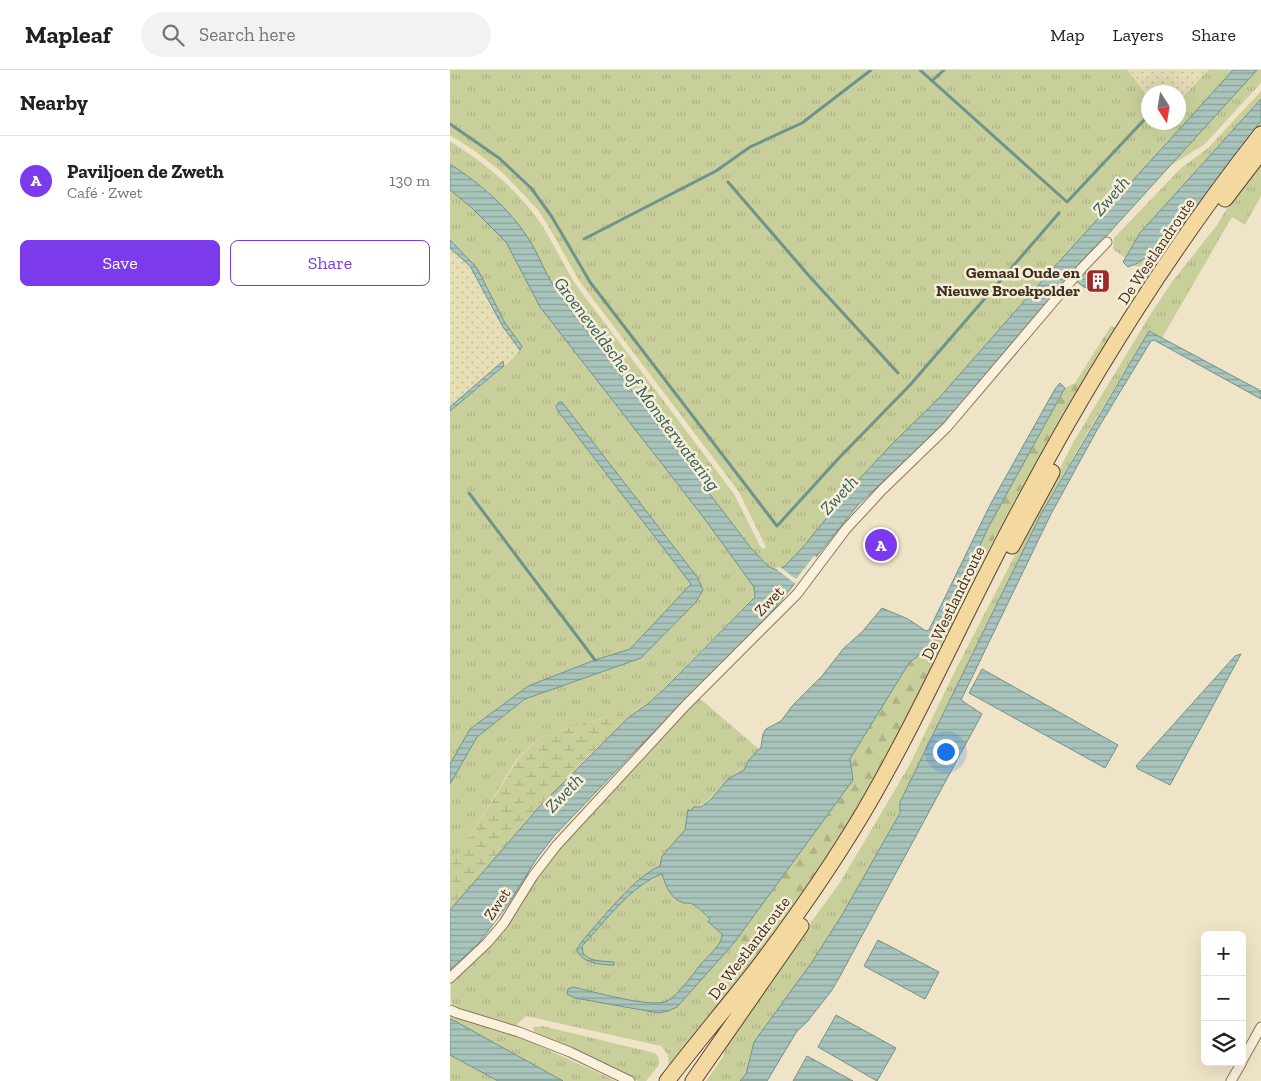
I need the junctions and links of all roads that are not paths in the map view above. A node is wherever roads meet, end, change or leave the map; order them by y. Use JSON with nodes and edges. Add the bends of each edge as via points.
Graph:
{"nodes":[{"id":1,"x":1261,"y":134,"type":"edge"},
{"id":2,"x":1261,"y":152,"type":"edge"},
{"id":3,"x":1107,"y":242,"type":"dead end"},
{"id":4,"x":450,"y":978,"type":"edge"},
{"id":5,"x":450,"y":1010,"type":"edge"},
{"id":6,"x":1261,"y":1027,"type":"edge"},
{"id":7,"x":1246,"y":1055,"type":"edge"},
{"id":8,"x":1240,"y":1066,"type":"edge"},
{"id":9,"x":630,"y":1081,"type":"edge"},
{"id":10,"x":667,"y":1081,"type":"edge"},
{"id":11,"x":693,"y":1081,"type":"edge"},
{"id":12,"x":1231,"y":1081,"type":"edge"}],
"edges":[{"from":1,"to":10,"type":"main road","name":"De Westlandroute","via":[[1172,256],[1078,404],[1010,528],[899,749],[846,840],[766,956]]},
{"from":2,"to":11,"type":"main road","name":"De Westlandroute","via":[[1182,260],[1083,415],[921,728],[868,823]]},
{"from":3,"to":4,"type":"street","name":"Zwet","via":[[947,427],[846,529],[797,594],[686,705],[556,846],[504,923]]},
{"from":5,"to":9,"type":"street","via":[[570,1052]]},
{"from":6,"to":7,"type":"street"},
{"from":8,"to":12,"type":"street"}]}
